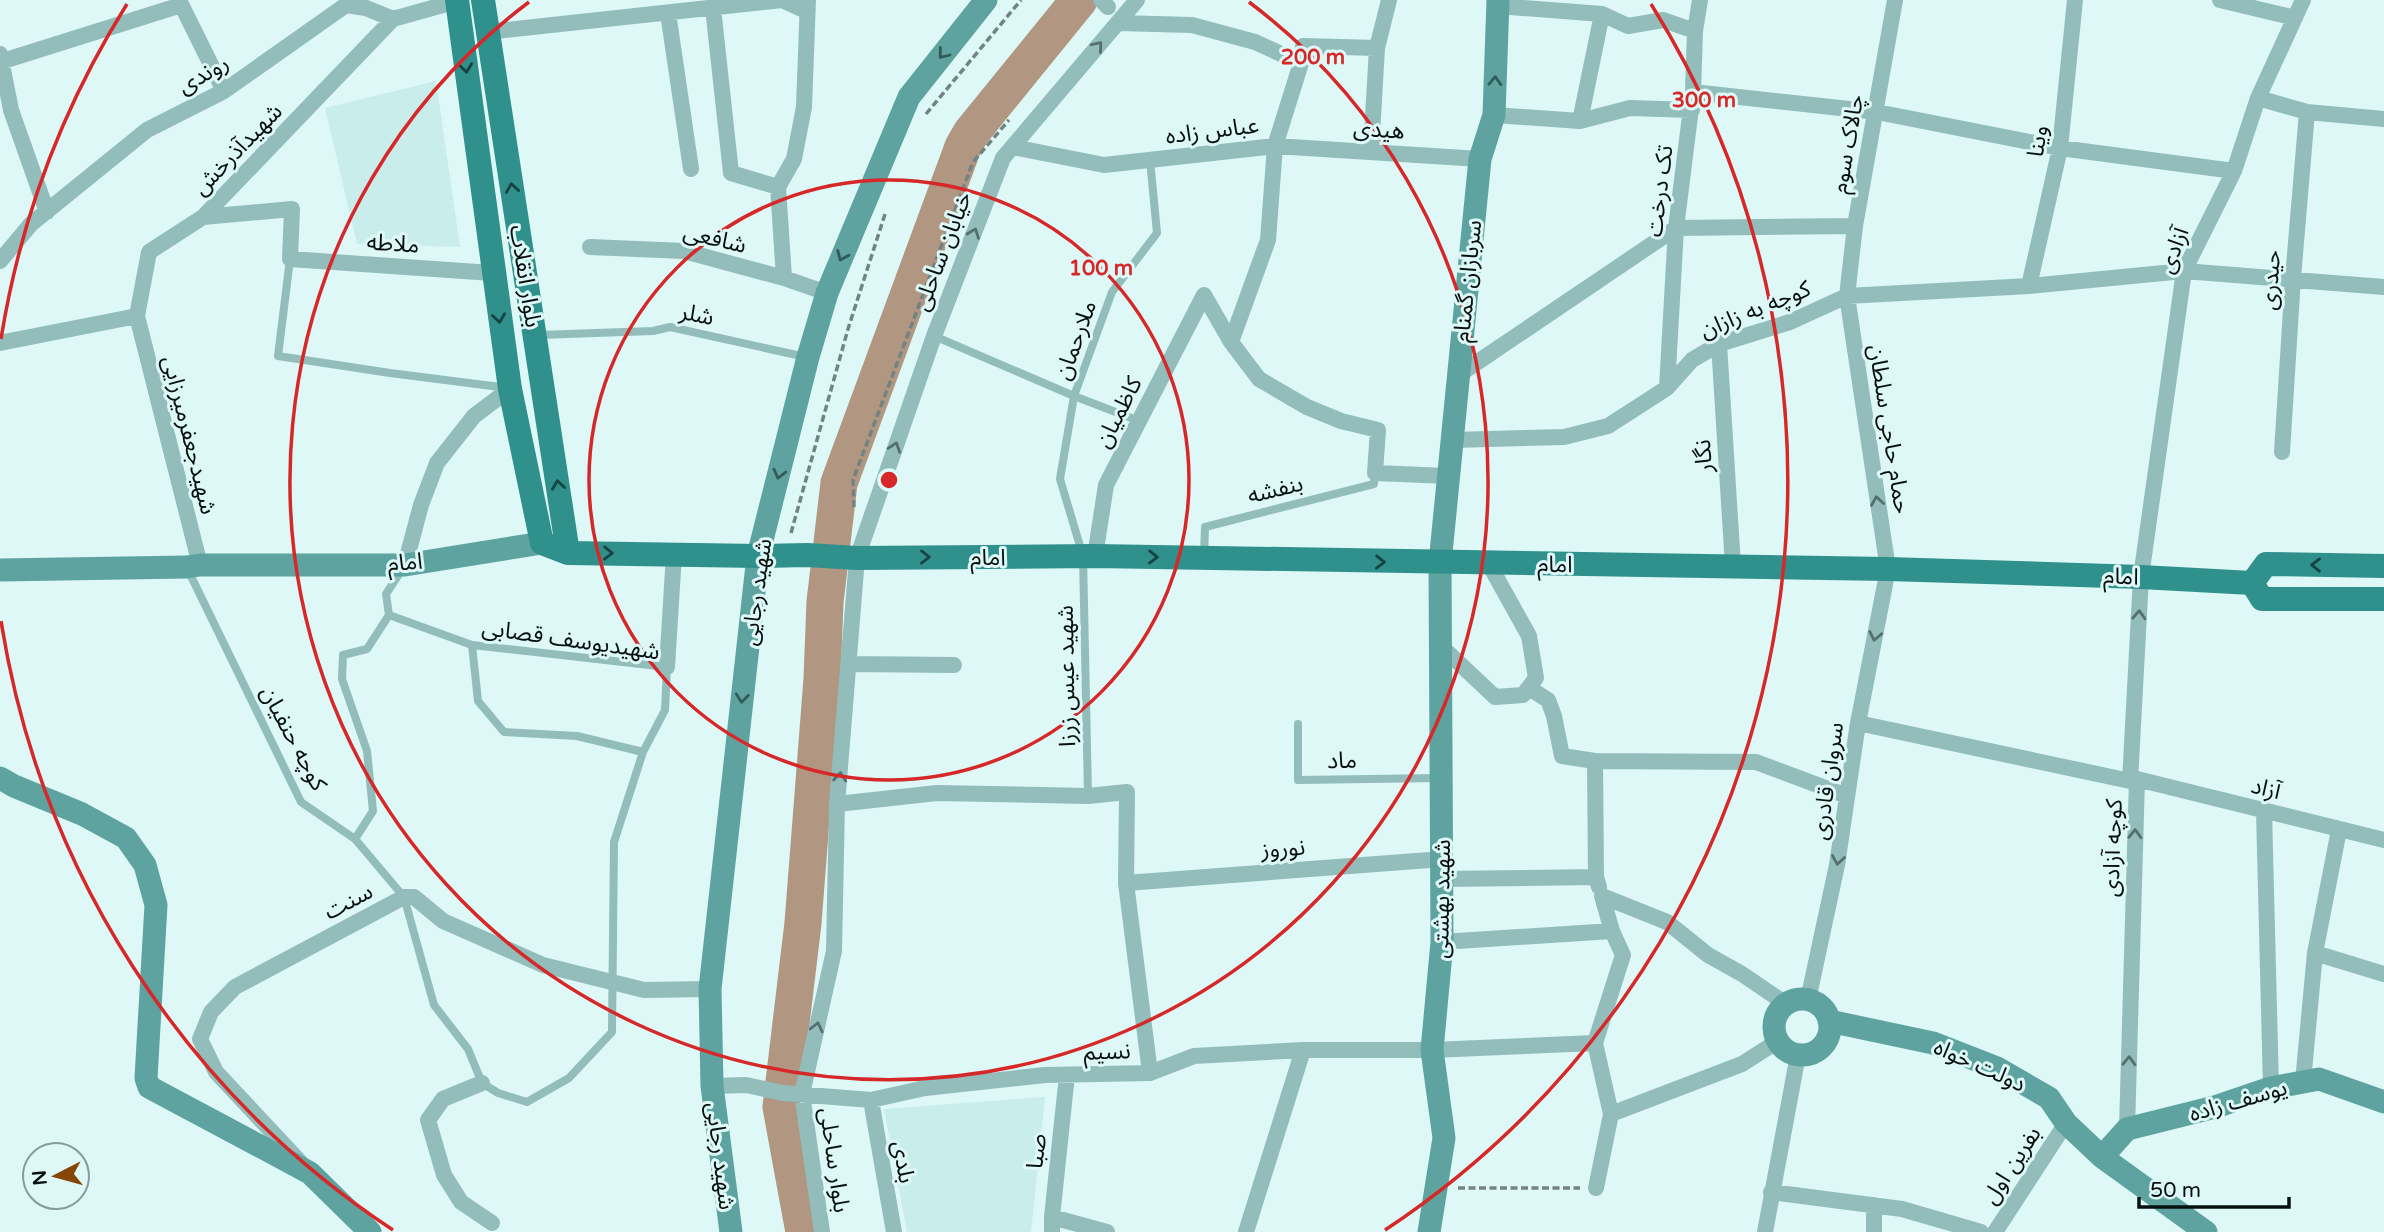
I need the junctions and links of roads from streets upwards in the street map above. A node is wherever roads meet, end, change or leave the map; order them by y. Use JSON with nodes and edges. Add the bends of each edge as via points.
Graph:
{"nodes":[{"id":1,"x":483,"y":0,"type":"edge"},
{"id":2,"x":986,"y":0,"type":"edge"},
{"id":3,"x":1138,"y":0,"type":"edge"},
{"id":4,"x":1389,"y":0,"type":"edge"},
{"id":5,"x":1700,"y":0,"type":"edge"},
{"id":6,"x":1895,"y":0,"type":"edge"},
{"id":7,"x":2075,"y":0,"type":"edge"},
{"id":8,"x":2220,"y":0,"type":"edge"},
{"id":9,"x":2303,"y":0,"type":"edge"},
{"id":10,"x":457,"y":1,"type":"edge"},
{"id":11,"x":180,"y":2,"type":"edge"},
{"id":12,"x":343,"y":3,"type":"edge"},
{"id":13,"x":1498,"y":3,"type":"edge"},
{"id":14,"x":807,"y":6,"type":"edge"},
{"id":15,"x":648,"y":7,"type":"edge"},
{"id":16,"x":713,"y":8,"type":"junction"},
{"id":17,"x":668,"y":13,"type":"junction"},
{"id":18,"x":1602,"y":14,"type":"junction"},
{"id":19,"x":2295,"y":18,"type":"junction"},
{"id":20,"x":393,"y":19,"type":"junction"},
{"id":21,"x":1118,"y":23,"type":"junction"},
{"id":22,"x":1695,"y":31,"type":"junction"},
{"id":23,"x":487,"y":32,"type":"junction"},
{"id":24,"x":1377,"y":48,"type":"junction"},
{"id":25,"x":1,"y":57,"type":"edge"},
{"id":26,"x":1301,"y":63,"type":"junction"},
{"id":27,"x":224,"y":91,"type":"junction"},
{"id":28,"x":1693,"y":92,"type":"junction"},
{"id":29,"x":2258,"y":98,"type":"junction"},
{"id":30,"x":1692,"y":110,"type":"junction"},
{"id":31,"x":5,"y":112,"type":"edge"},
{"id":32,"x":1877,"y":112,"type":"junction"},
{"id":33,"x":2307,"y":112,"type":"junction"},
{"id":34,"x":1494,"y":115,"type":"junction"},
{"id":35,"x":2384,"y":120,"type":"edge"},
{"id":36,"x":1580,"y":121,"type":"junction"},
{"id":37,"x":1275,"y":145,"type":"junction"},
{"id":38,"x":1013,"y":147,"type":"junction"},
{"id":39,"x":2060,"y":148,"type":"junction"},
{"id":40,"x":1371,"y":152,"type":"junction"},
{"id":41,"x":1480,"y":159,"type":"junction"},
{"id":42,"x":691,"y":169,"type":"dead end"},
{"id":43,"x":2234,"y":171,"type":"junction"},
{"id":44,"x":778,"y":187,"type":"junction"},
{"id":45,"x":47,"y":212,"type":"junction"},
{"id":46,"x":203,"y":217,"type":"junction"},
{"id":47,"x":1855,"y":226,"type":"junction"},
{"id":48,"x":1676,"y":228,"type":"junction"},
{"id":49,"x":590,"y":247,"type":"dead end"},
{"id":50,"x":0,"y":261,"type":"edge"},
{"id":51,"x":2184,"y":271,"type":"junction"},
{"id":52,"x":492,"y":273,"type":"junction"},
{"id":53,"x":784,"y":278,"type":"junction"},
{"id":54,"x":2292,"y":278,"type":"junction"},
{"id":55,"x":2029,"y":286,"type":"junction"},
{"id":56,"x":2384,"y":287,"type":"edge"},
{"id":57,"x":827,"y":293,"type":"junction"},
{"id":58,"x":1847,"y":296,"type":"junction"},
{"id":59,"x":137,"y":316,"type":"junction"},
{"id":60,"x":1231,"y":342,"type":"junction"},
{"id":61,"x":0,"y":343,"type":"edge"},
{"id":62,"x":1719,"y":344,"type":"junction"},
{"id":63,"x":1457,"y":376,"type":"junction"},
{"id":64,"x":1667,"y":388,"type":"junction"},
{"id":65,"x":510,"y":389,"type":"junction"},
{"id":66,"x":1452,"y":440,"type":"junction"},
{"id":67,"x":2282,"y":452,"type":"dead end"},
{"id":68,"x":1448,"y":476,"type":"junction"},
{"id":69,"x":542,"y":543,"type":"junction"},
{"id":70,"x":568,"y":553,"type":"junction"},
{"id":71,"x":674,"y":554,"type":"junction"},
{"id":72,"x":758,"y":556,"type":"junction"},
{"id":73,"x":1089,"y":556,"type":"junction"},
{"id":74,"x":857,"y":558,"type":"junction"},
{"id":75,"x":1440,"y":563,"type":"junction"},
{"id":76,"x":1489,"y":564,"type":"junction"},
{"id":77,"x":405,"y":565,"type":"junction"},
{"id":78,"x":193,"y":566,"type":"junction"},
{"id":79,"x":1733,"y":566,"type":"junction"},
{"id":80,"x":2384,"y":566,"type":"edge"},
{"id":81,"x":1888,"y":569,"type":"junction"},
{"id":82,"x":0,"y":570,"type":"edge"},
{"id":83,"x":2141,"y":576,"type":"junction"},
{"id":84,"x":2252,"y":583,"type":"junction"},
{"id":85,"x":2384,"y":599,"type":"edge"},
{"id":86,"x":1441,"y":646,"type":"junction"},
{"id":87,"x":850,"y":664,"type":"junction"},
{"id":88,"x":954,"y":665,"type":"dead end"},
{"id":89,"x":667,"y":667,"type":"road end"},
{"id":90,"x":1529,"y":688,"type":"junction"},
{"id":91,"x":1858,"y":723,"type":"junction"},
{"id":92,"x":1595,"y":761,"type":"junction"},
{"id":93,"x":0,"y":778,"type":"edge"},
{"id":94,"x":2133,"y":780,"type":"junction"},
{"id":95,"x":1847,"y":796,"type":"junction"},
{"id":96,"x":838,"y":804,"type":"junction"},
{"id":97,"x":2264,"y":811,"type":"junction"},
{"id":98,"x":2339,"y":830,"type":"junction"},
{"id":99,"x":2384,"y":840,"type":"edge"},
{"id":100,"x":1443,"y":869,"type":"junction"},
{"id":101,"x":1596,"y":877,"type":"junction"},
{"id":102,"x":1126,"y":883,"type":"junction"},
{"id":103,"x":1602,"y":896,"type":"junction"},
{"id":104,"x":1612,"y":931,"type":"junction"},
{"id":105,"x":1442,"y":942,"type":"junction"},
{"id":106,"x":2315,"y":953,"type":"junction"},
{"id":107,"x":2384,"y":974,"type":"edge"},
{"id":108,"x":710,"y":989,"type":"junction"},
{"id":109,"x":1797,"y":1002,"type":"junction"},
{"id":110,"x":1829,"y":1021,"type":"junction"},
{"id":111,"x":1778,"y":1041,"type":"junction"},
{"id":112,"x":1595,"y":1043,"type":"junction"},
{"id":113,"x":1303,"y":1050,"type":"junction"},
{"id":114,"x":1432,"y":1050,"type":"junction"},
{"id":115,"x":1798,"y":1055,"type":"junction"},
{"id":116,"x":1150,"y":1073,"type":"junction"},
{"id":117,"x":1067,"y":1075,"type":"junction"},
{"id":118,"x":2303,"y":1082,"type":"junction"},
{"id":119,"x":482,"y":1083,"type":"road end"},
{"id":120,"x":712,"y":1086,"type":"junction"},
{"id":121,"x":2271,"y":1088,"type":"junction"},
{"id":122,"x":802,"y":1094,"type":"junction"},
{"id":123,"x":871,"y":1100,"type":"junction"},
{"id":124,"x":2384,"y":1102,"type":"edge"},
{"id":125,"x":1611,"y":1114,"type":"junction"},
{"id":126,"x":2066,"y":1123,"type":"junction"},
{"id":127,"x":2127,"y":1129,"type":"junction"},
{"id":128,"x":2102,"y":1157,"type":"junction"},
{"id":129,"x":310,"y":1173,"type":"junction"},
{"id":130,"x":1596,"y":1188,"type":"road end"},
{"id":131,"x":1771,"y":1192,"type":"junction"},
{"id":132,"x":1874,"y":1205,"type":"junction"},
{"id":133,"x":492,"y":1223,"type":"dead end"},
{"id":134,"x":1052,"y":1224,"type":"edge"},
{"id":135,"x":369,"y":1232,"type":"edge"},
{"id":136,"x":731,"y":1232,"type":"edge"},
{"id":137,"x":822,"y":1232,"type":"edge"},
{"id":138,"x":894,"y":1232,"type":"edge"},
{"id":139,"x":1107,"y":1232,"type":"edge"},
{"id":140,"x":1246,"y":1232,"type":"edge"},
{"id":141,"x":1429,"y":1232,"type":"edge"},
{"id":142,"x":1765,"y":1232,"type":"edge"},
{"id":143,"x":1874,"y":1232,"type":"edge"},
{"id":144,"x":1981,"y":1232,"type":"edge"},
{"id":145,"x":1995,"y":1232,"type":"edge"},
{"id":146,"x":2206,"y":1232,"type":"edge"}],
"edges":[{"from":1,"to":23,"type":"main road","name":"بلوار انقلاب"},
{"from":2,"to":57,"type":"street","name":"شهید رجایی","one_way":true,"via":[[909,97]]},
{"from":3,"to":21,"type":"street","name":"خیابان ساحلی"},
{"from":4,"to":24,"type":"street"},
{"from":5,"to":22,"type":"street","name":"تک درخت"},
{"from":6,"to":32,"type":"street","name":"چالاک سوم"},
{"from":7,"to":39,"type":"street","name":"وینا"},
{"from":8,"to":19,"type":"street"},
{"from":9,"to":19,"type":"street","name":"آزادی"},
{"from":10,"to":20,"type":"street"},
{"from":10,"to":52,"type":"main road","name":"بلوار انقلاب","one_way":true},
{"from":11,"to":25,"type":"street"},
{"from":11,"to":27,"type":"street"},
{"from":12,"to":20,"type":"street","name":"روندی"},
{"from":12,"to":27,"type":"street","name":"روندی"},
{"from":13,"to":18,"type":"street"},
{"from":34,"to":13,"type":"street","name":"سربازان گمنام","one_way":true},
{"from":14,"to":16,"type":"street","via":[[782,0]]},
{"from":14,"to":44,"type":"street","via":[[804,107],[794,159]]},
{"from":15,"to":17,"type":"street"},
{"from":15,"to":23,"type":"street"},
{"from":16,"to":17,"type":"street"},
{"from":16,"to":44,"type":"street","via":[[732,173]]},
{"from":17,"to":42,"type":"street"},
{"from":18,"to":22,"type":"street","via":[[1628,26],[1663,20]]},
{"from":18,"to":36,"type":"street"},
{"from":19,"to":29,"type":"street","name":"آزادی"},
{"from":20,"to":46,"type":"street","name":"شهیدآذرخش"},
{"from":21,"to":26,"type":"street","via":[[1192,25],[1255,42]]},
{"from":38,"to":21,"type":"street","name":"خیابان ساحلی","one_way":true},
{"from":22,"to":28,"type":"street","name":"تک درخت"},
{"from":70,"to":23,"type":"main road","name":"بلوار انقلاب","one_way":true},
{"from":24,"to":26,"type":"street","via":[[1303,46]]},
{"from":24,"to":40,"type":"street"},
{"from":25,"to":31,"type":"street"},
{"from":26,"to":37,"type":"street","name":"عباس زاده"},
{"from":27,"to":45,"type":"street","name":"روندی","via":[[147,130]]},
{"from":28,"to":30,"type":"street","name":"تک درخت"},
{"from":28,"to":32,"type":"street"},
{"from":29,"to":33,"type":"street"},
{"from":29,"to":43,"type":"street","name":"آزادی"},
{"from":30,"to":36,"type":"street","via":[[1630,108]]},
{"from":30,"to":48,"type":"street","name":"تک درخت"},
{"from":31,"to":45,"type":"street"},
{"from":32,"to":39,"type":"street"},
{"from":32,"to":47,"type":"street","name":"چالاک سوم"},
{"from":33,"to":35,"type":"street"},
{"from":33,"to":54,"type":"street","name":"حیدری"},
{"from":34,"to":36,"type":"street"},
{"from":34,"to":41,"type":"street","name":"سربازان گمنام"},
{"from":37,"to":38,"type":"street","name":"عباس زاده","via":[[1104,164]]},
{"from":37,"to":40,"type":"street","name":"هیدی"},
{"from":37,"to":60,"type":"street","via":[[1268,240]]},
{"from":74,"to":38,"type":"street","name":"خیابان ساحلی","one_way":true,"via":[[934,336],[1003,158]]},
{"from":39,"to":43,"type":"street"},
{"from":39,"to":55,"type":"street","name":"وینا"},
{"from":40,"to":41,"type":"street","name":"هیدی"},
{"from":41,"to":63,"type":"street","name":"سربازان گمنام"},
{"from":43,"to":51,"type":"street","name":"آزادی"},
{"from":44,"to":53,"type":"street"},
{"from":45,"to":50,"type":"street","name":"روندی","via":[[31,223]]},
{"from":46,"to":52,"type":"street","name":"ملاطه","via":[[292,209],[290,259]]},
{"from":46,"to":59,"type":"street","name":"شهیدآذرخش","via":[[149,252]]},
{"from":47,"to":48,"type":"street"},
{"from":47,"to":58,"type":"street","name":"چالاک سوم"},
{"from":48,"to":63,"type":"street"},
{"from":48,"to":64,"type":"street","name":"تک درخت"},
{"from":49,"to":53,"type":"street","name":"شافعی","via":[[684,251]]},
{"from":51,"to":54,"type":"street"},
{"from":51,"to":55,"type":"street"},
{"from":51,"to":83,"type":"street","name":"آزادی"},
{"from":52,"to":65,"type":"main road","name":"بلوار انقلاب","one_way":true},
{"from":53,"to":57,"type":"street","name":"شافعی"},
{"from":54,"to":56,"type":"street"},
{"from":54,"to":67,"type":"street","name":"حیدری"},
{"from":55,"to":58,"type":"street"},
{"from":57,"to":72,"type":"street","name":"شهید رجایی","one_way":true},
{"from":58,"to":62,"type":"street","name":"کوچه به زازان","via":[[1790,322]]},
{"from":81,"to":58,"type":"street","name":"حمام حاجی سلطان","one_way":true},
{"from":59,"to":61,"type":"street"},
{"from":59,"to":78,"type":"street","name":"شهیدجعفرمیرزایی"},
{"from":60,"to":68,"type":"street","via":[[1259,379],[1307,407],[1378,430],[1375,473]]},
{"from":60,"to":73,"type":"street","name":"کاظمیان","via":[[1204,295],[1106,485]]},
{"from":62,"to":64,"type":"street","name":"کوچه به زازان","via":[[1692,360]]},
{"from":62,"to":79,"type":"street","name":"نگار"},
{"from":63,"to":66,"type":"street","name":"سربازان گمنام"},
{"from":64,"to":66,"type":"street","name":"کوچه به زازان","via":[[1608,426],[1564,437]]},
{"from":65,"to":69,"type":"main road","name":"بلوار انقلاب"},
{"from":65,"to":77,"type":"street","via":[[474,416],[437,463]]},
{"from":66,"to":68,"type":"street","name":"سربازان گمنام"},
{"from":68,"to":75,"type":"street","name":"سربازان گمنام"},
{"from":69,"to":70,"type":"main road"},
{"from":69,"to":77,"type":"street","name":"امام"},
{"from":70,"to":71,"type":"main road","one_way":true},
{"from":71,"to":72,"type":"main road"},
{"from":71,"to":89,"type":"street"},
{"from":72,"to":74,"type":"main road","name":"امام"},
{"from":72,"to":108,"type":"street","name":"شهید رجایی","one_way":true},
{"from":74,"to":73,"type":"main road","name":"امام","one_way":true},
{"from":73,"to":75,"type":"main road","name":"امام","one_way":true},
{"from":74,"to":87,"type":"street","name":"خیابان ساحلی"},
{"from":75,"to":76,"type":"main road","name":"امام"},
{"from":75,"to":86,"type":"street","name":"شهید بهشتی"},
{"from":76,"to":79,"type":"main road","name":"امام"},
{"from":76,"to":90,"type":"street","via":[[1530,636],[1536,678]]},
{"from":77,"to":78,"type":"street","name":"امام"},
{"from":78,"to":82,"type":"street","name":"امام"},
{"from":79,"to":81,"type":"main road","name":"امام"},
{"from":80,"to":84,"type":"main road","one_way":true,"via":[[2266,564]]},
{"from":81,"to":83,"type":"main road","name":"امام"},
{"from":81,"to":91,"type":"street","name":"سروان قادری","one_way":true},
{"from":83,"to":84,"type":"main road","name":"امام"},
{"from":94,"to":83,"type":"street","name":"کوچه آزادی","one_way":true},
{"from":84,"to":85,"type":"main road","via":[[2262,599]]},
{"from":86,"to":90,"type":"street","via":[[1495,698],[1523,695]]},
{"from":86,"to":100,"type":"street","name":"شهید بهشتی"},
{"from":87,"to":88,"type":"street"},
{"from":96,"to":87,"type":"street","name":"خیابان ساحلی","one_way":true},
{"from":90,"to":92,"type":"street","via":[[1548,700],[1562,756]]},
{"from":91,"to":94,"type":"street","name":"آزاد"},
{"from":91,"to":95,"type":"street","name":"سروان قادری"},
{"from":92,"to":95,"type":"street","via":[[1756,762]]},
{"from":92,"to":101,"type":"street"},
{"from":93,"to":129,"type":"street","via":[[126,838],[145,865],[156,905],[149,1087]]},
{"from":94,"to":97,"type":"street","name":"آزاد"},
{"from":127,"to":94,"type":"street","name":"کوچه آزادی","one_way":true},
{"from":95,"to":109,"type":"street","name":"سروان قادری","one_way":true,"via":[[1838,865]]},
{"from":96,"to":102,"type":"street","via":[[937,793],[1088,796],[1127,792]]},
{"from":122,"to":96,"type":"street","name":"خیابان ساحلی","one_way":true,"via":[[834,951]]},
{"from":97,"to":98,"type":"street","name":"آزاد"},
{"from":97,"to":121,"type":"street"},
{"from":98,"to":99,"type":"street","name":"آزاد"},
{"from":98,"to":106,"type":"street"},
{"from":100,"to":101,"type":"street","name":"نوروز"},
{"from":100,"to":102,"type":"street","name":"نوروز"},
{"from":100,"to":105,"type":"street","name":"شهید بهشتی"},
{"from":101,"to":103,"type":"street"},
{"from":102,"to":116,"type":"street"},
{"from":103,"to":104,"type":"street"},
{"from":103,"to":109,"type":"street","via":[[1667,922],[1708,955]]},
{"from":104,"to":105,"type":"street"},
{"from":104,"to":112,"type":"street","via":[[1623,955]]},
{"from":105,"to":114,"type":"street","name":"شهید بهشتی"},
{"from":106,"to":107,"type":"street"},
{"from":106,"to":118,"type":"street"},
{"from":108,"to":120,"type":"street","name":"شهید رجایی"},
{"from":108,"to":129,"type":"street","name":"سنت","via":[[644,990],[543,965],[443,921],[414,897],[404,897],[235,986],[211,1012],[200,1039],[216,1072]]},
{"from":109,"to":110,"type":"street","via":[[1822,1007]]},
{"from":109,"to":111,"type":"street","via":[[1780,1010],[1774,1025]]},
{"from":110,"to":115,"type":"street","via":[[1822,1046]]},
{"from":110,"to":126,"type":"street","name":"دولت خواه","via":[[1933,1043],[1997,1068],[2049,1098]]},
{"from":111,"to":115,"type":"street"},
{"from":111,"to":125,"type":"street","via":[[1742,1064]]},
{"from":112,"to":114,"type":"street","name":"نسیم"},
{"from":112,"to":125,"type":"street"},
{"from":113,"to":114,"type":"street","name":"نسیم"},
{"from":113,"to":116,"type":"street","name":"نسیم","via":[[1194,1056]]},
{"from":113,"to":140,"type":"street"},
{"from":114,"to":141,"type":"street","name":"شهید بهشتی","via":[[1444,1138]]},
{"from":115,"to":131,"type":"street"},
{"from":116,"to":117,"type":"street","name":"نسیم"},
{"from":117,"to":123,"type":"street","name":"نسیم","via":[[925,1088]]},
{"from":117,"to":134,"type":"street","name":"صبا"},
{"from":118,"to":121,"type":"street","name":"یوسف زاده"},
{"from":118,"to":124,"type":"street","name":"یوسف زاده","via":[[2319,1079]]},
{"from":119,"to":133,"type":"street","via":[[443,1099],[428,1120],[444,1175],[455,1193]]},
{"from":120,"to":122,"type":"street","name":"نسیم","via":[[746,1085]]},
{"from":120,"to":136,"type":"street","name":"شهید رجایی"},
{"from":121,"to":127,"type":"street","name":"یوسف زاده"},
{"from":122,"to":123,"type":"street","name":"نسیم"},
{"from":122,"to":137,"type":"street","name":"بلوار ساحلی"},
{"from":123,"to":138,"type":"street","name":"بلدی"},
{"from":125,"to":130,"type":"street"},
{"from":126,"to":128,"type":"street","name":"دولت خواه"},
{"from":126,"to":145,"type":"street","name":"بفرین اول"},
{"from":127,"to":128,"type":"street"},
{"from":128,"to":146,"type":"street","name":"دولت خواه"},
{"from":129,"to":135,"type":"street"},
{"from":131,"to":132,"type":"street"},
{"from":131,"to":142,"type":"street"},
{"from":132,"to":143,"type":"street"},
{"from":132,"to":144,"type":"street"},
{"from":134,"to":139,"type":"street"}]}
